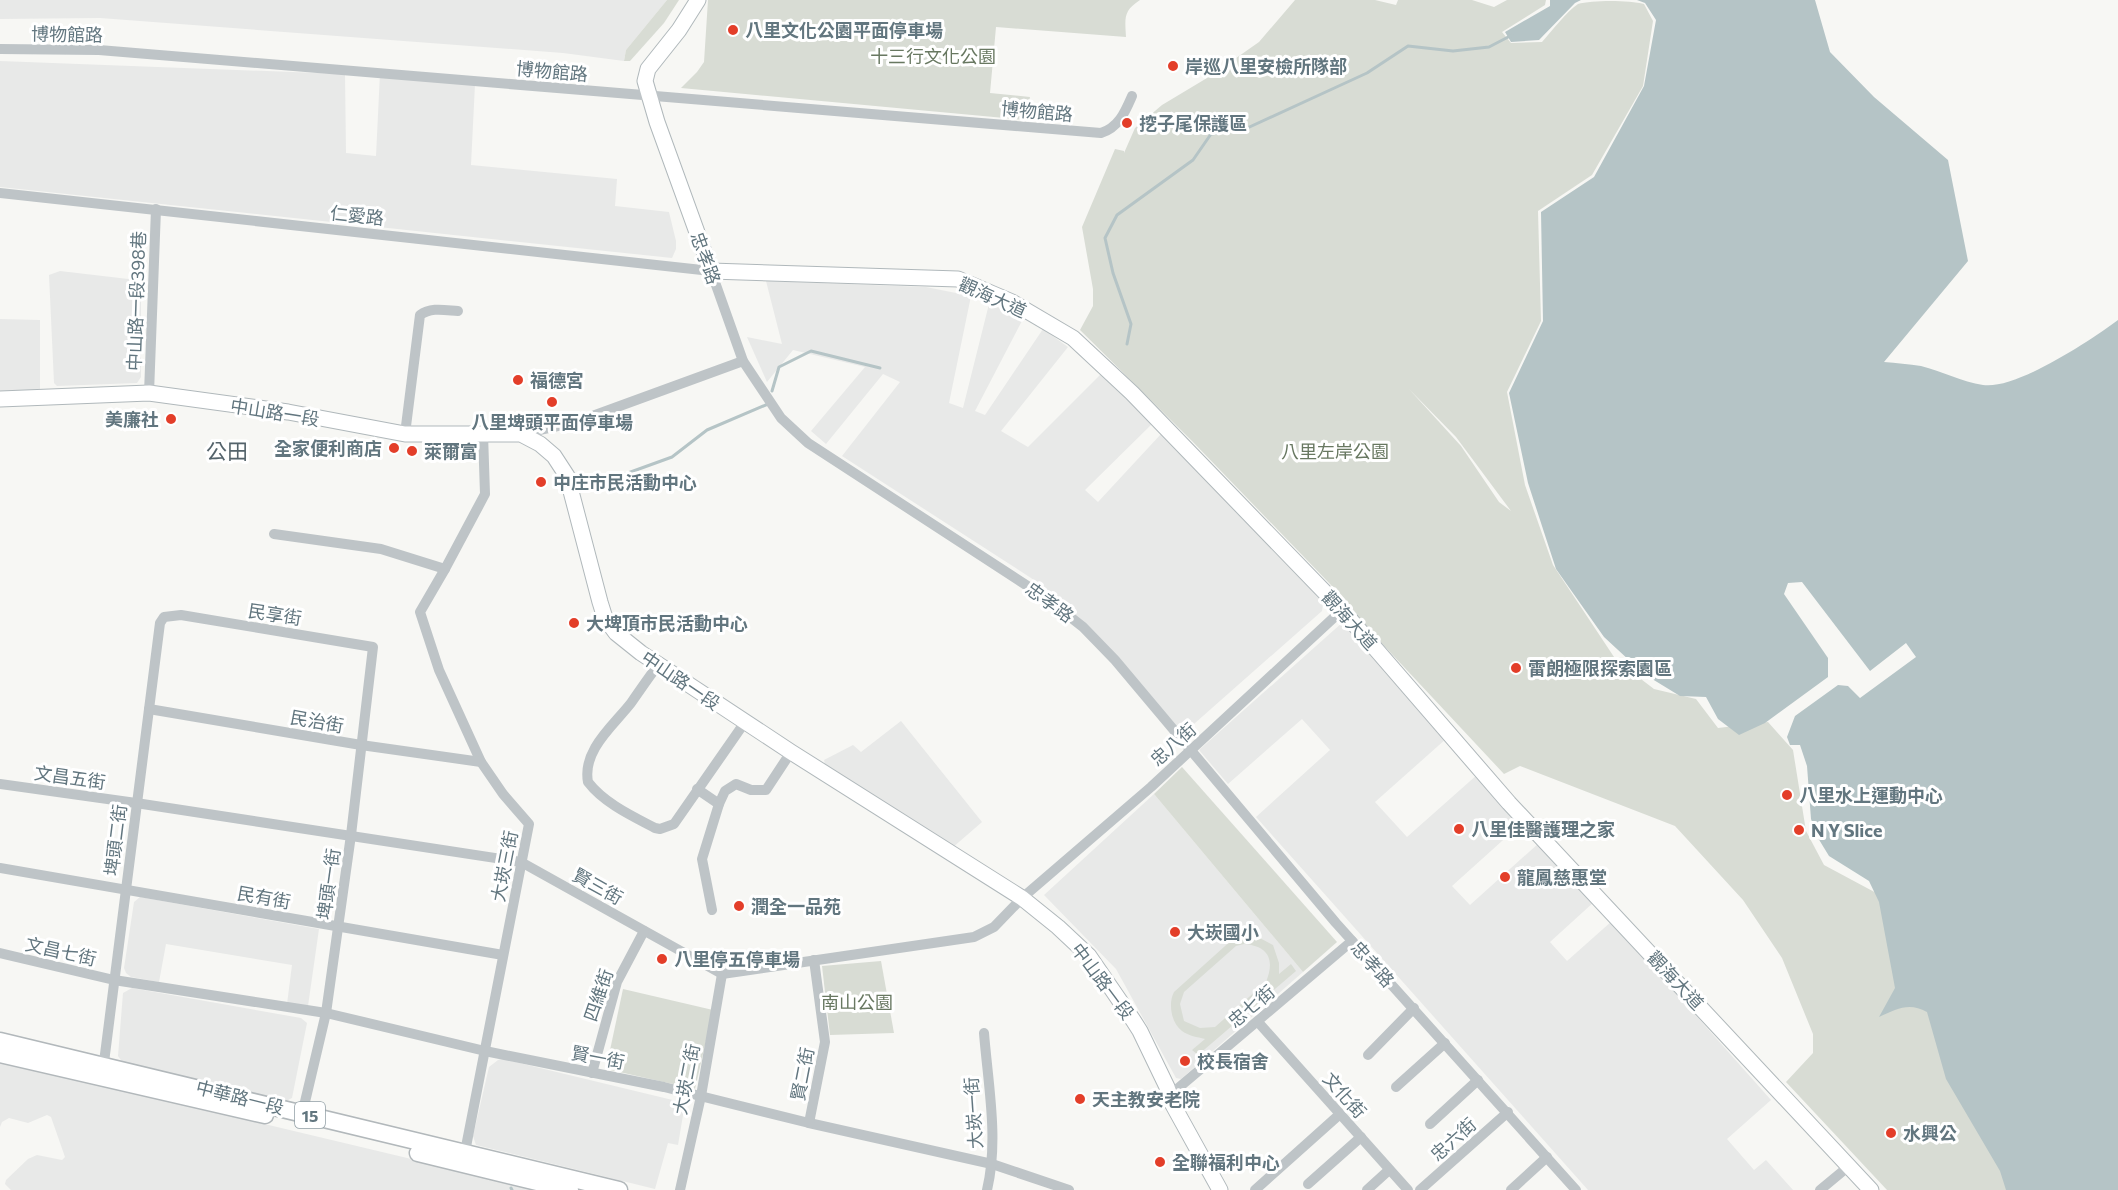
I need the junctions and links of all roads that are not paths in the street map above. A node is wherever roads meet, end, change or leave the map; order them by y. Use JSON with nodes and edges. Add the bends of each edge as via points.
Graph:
{"nodes":[{"id":1,"x":698,"y":0,"type":"edge"},
{"id":2,"x":0,"y":49,"type":"edge"},
{"id":3,"x":648,"y":95,"type":"junction"},
{"id":4,"x":1132,"y":96,"type":"dead end"},
{"id":5,"x":0,"y":193,"type":"edge"},
{"id":6,"x":156,"y":209,"type":"junction"},
{"id":7,"x":711,"y":271,"type":"junction"},
{"id":8,"x":458,"y":311,"type":"dead end"},
{"id":9,"x":743,"y":361,"type":"junction"},
{"id":10,"x":149,"y":393,"type":"junction"},
{"id":11,"x":0,"y":399,"type":"edge"},
{"id":12,"x":405,"y":434,"type":"junction"},
{"id":13,"x":483,"y":434,"type":"junction"},
{"id":14,"x":521,"y":434,"type":"junction"},
{"id":15,"x":274,"y":534,"type":"dead end"},
{"id":16,"x":445,"y":569,"type":"junction"},
{"id":17,"x":1342,"y":610,"type":"junction"},
{"id":18,"x":172,"y":615,"type":"joint"},
{"id":19,"x":373,"y":647,"type":"joint"},
{"id":20,"x":658,"y":664,"type":"junction"},
{"id":21,"x":148,"y":709,"type":"junction"},
{"id":22,"x":744,"y":722,"type":"junction"},
{"id":23,"x":362,"y":745,"type":"junction"},
{"id":24,"x":1190,"y":751,"type":"junction"},
{"id":25,"x":791,"y":752,"type":"junction"},
{"id":26,"x":481,"y":762,"type":"junction"},
{"id":27,"x":0,"y":784,"type":"edge"},
{"id":28,"x":697,"y":789,"type":"junction"},
{"id":29,"x":136,"y":802,"type":"junction"},
{"id":30,"x":719,"y":804,"type":"junction"},
{"id":31,"x":351,"y":836,"type":"junction"},
{"id":32,"x":521,"y":862,"type":"junction"},
{"id":33,"x":0,"y":868,"type":"edge"},
{"id":34,"x":125,"y":890,"type":"junction"},
{"id":35,"x":1022,"y":898,"type":"junction"},
{"id":36,"x":712,"y":910,"type":"dead end"},
{"id":37,"x":338,"y":927,"type":"junction"},
{"id":38,"x":644,"y":931,"type":"junction"},
{"id":39,"x":1352,"y":941,"type":"junction"},
{"id":40,"x":0,"y":953,"type":"edge"},
{"id":41,"x":503,"y":956,"type":"junction"},
{"id":42,"x":814,"y":960,"type":"junction"},
{"id":43,"x":722,"y":974,"type":"junction"},
{"id":44,"x":114,"y":980,"type":"junction"},
{"id":45,"x":1414,"y":1008,"type":"junction"},
{"id":46,"x":326,"y":1013,"type":"junction"},
{"id":47,"x":1258,"y":1022,"type":"junction"},
{"id":48,"x":984,"y":1033,"type":"dead end"},
{"id":49,"x":0,"y":1041,"type":"edge"},
{"id":50,"x":1445,"y":1043,"type":"junction"},
{"id":51,"x":485,"y":1051,"type":"junction"},
{"id":52,"x":0,"y":1053,"type":"edge"},
{"id":53,"x":1368,"y":1055,"type":"dead end"},
{"id":54,"x":103,"y":1071,"type":"junction"},
{"id":55,"x":592,"y":1073,"type":"junction"},
{"id":56,"x":1478,"y":1080,"type":"junction"},
{"id":57,"x":1396,"y":1087,"type":"dead end"},
{"id":58,"x":1170,"y":1095,"type":"junction"},
{"id":59,"x":701,"y":1096,"type":"junction"},
{"id":60,"x":1508,"y":1112,"type":"junction"},
{"id":61,"x":1340,"y":1114,"type":"junction"},
{"id":62,"x":301,"y":1118,"type":"junction"},
{"id":63,"x":810,"y":1123,"type":"junction"},
{"id":64,"x":1430,"y":1124,"type":"dead end"},
{"id":65,"x":1360,"y":1137,"type":"junction"},
{"id":66,"x":1547,"y":1157,"type":"junction"},
{"id":67,"x":464,"y":1158,"type":"junction"},
{"id":68,"x":992,"y":1164,"type":"junction"},
{"id":69,"x":1849,"y":1166,"type":"junction"},
{"id":70,"x":1389,"y":1170,"type":"junction"},
{"id":71,"x":1308,"y":1184,"type":"dead end"},
{"id":72,"x":570,"y":1190,"type":"edge"},
{"id":73,"x":619,"y":1190,"type":"edge"},
{"id":74,"x":680,"y":1190,"type":"edge"},
{"id":75,"x":987,"y":1190,"type":"edge"},
{"id":76,"x":1069,"y":1190,"type":"edge"},
{"id":77,"x":1220,"y":1190,"type":"edge"},
{"id":78,"x":1255,"y":1190,"type":"edge"},
{"id":79,"x":1367,"y":1190,"type":"edge"},
{"id":80,"x":1407,"y":1190,"type":"edge"},
{"id":81,"x":1420,"y":1190,"type":"edge"},
{"id":82,"x":1511,"y":1190,"type":"edge"},
{"id":83,"x":1576,"y":1190,"type":"edge"},
{"id":84,"x":1820,"y":1190,"type":"edge"},
{"id":85,"x":1871,"y":1190,"type":"edge"}],
"edges":[{"from":1,"to":3,"type":"street","name":"忠孝路","via":[[680,30],[648,69]]},
{"from":2,"to":3,"type":"street","name":"博物館路","via":[[99,50]]},
{"from":3,"to":4,"type":"street","name":"博物館路","via":[[1101,133],[1116,125]]},
{"from":3,"to":7,"type":"street","name":"忠孝路"},
{"from":5,"to":6,"type":"street","name":"仁愛路"},
{"from":6,"to":7,"type":"street","name":"仁愛路"},
{"from":6,"to":10,"type":"street","name":"中山路一段398巷"},
{"from":7,"to":9,"type":"street","name":"忠孝路"},
{"from":7,"to":17,"type":"street","name":"觀海大道","via":[[957,279],[1012,302],[1073,338],[1132,393]]},
{"from":8,"to":12,"type":"street","via":[[434,309],[420,315]]},
{"from":9,"to":14,"type":"street","via":[[576,422]]},
{"from":9,"to":24,"type":"street","name":"忠孝路","via":[[781,418],[808,444],[1046,598],[1083,627]]},
{"from":10,"to":11,"type":"street","name":"中山路一段"},
{"from":10,"to":12,"type":"street","name":"中山路一段","via":[[288,412]]},
{"from":12,"to":13,"type":"street","name":"中山路一段"},
{"from":13,"to":14,"type":"street","name":"中山路一段"},
{"from":13,"to":16,"type":"street","name":"大崁三街","via":[[485,494]]},
{"from":14,"to":20,"type":"street","name":"中山路一段","via":[[554,456],[567,476],[606,618],[616,633]]},
{"from":15,"to":16,"type":"street","via":[[381,549]]},
{"from":16,"to":26,"type":"street","name":"大崁三街","via":[[420,612],[438,670]]},
{"from":17,"to":24,"type":"street","name":"忠八街"},
{"from":17,"to":69,"type":"street","name":"觀海大道","via":[[1509,803]]},
{"from":18,"to":19,"type":"street","name":"民享街"},
{"from":18,"to":21,"type":"street","name":"埤頭二街","via":[[160,623]]},
{"from":19,"to":23,"type":"street","name":"埤頭一街"},
{"from":20,"to":22,"type":"street","name":"中山路一段"},
{"from":20,"to":28,"type":"street","via":[[599,741],[591,757],[588,782],[615,805],[660,829],[674,824]]},
{"from":21,"to":23,"type":"street","name":"民治街"},
{"from":21,"to":29,"type":"street","name":"埤頭二街"},
{"from":22,"to":25,"type":"street","name":"中山路一段"},
{"from":22,"to":28,"type":"street"},
{"from":23,"to":26,"type":"street","name":"民治街"},
{"from":23,"to":31,"type":"street","name":"埤頭一街"},
{"from":24,"to":35,"type":"street","name":"忠八街"},
{"from":24,"to":39,"type":"street","name":"忠孝路"},
{"from":25,"to":30,"type":"street","via":[[766,790],[736,784],[725,791]]},
{"from":25,"to":35,"type":"street","name":"中山路一段"},
{"from":26,"to":32,"type":"street","name":"大崁三街","via":[[529,824]]},
{"from":27,"to":29,"type":"street","name":"文昌五街"},
{"from":28,"to":30,"type":"street"},
{"from":29,"to":31,"type":"street","name":"賢三街"},
{"from":29,"to":34,"type":"street","name":"埤頭二街"},
{"from":30,"to":36,"type":"street","via":[[702,859]]},
{"from":31,"to":32,"type":"street","name":"賢三街"},
{"from":31,"to":37,"type":"street","name":"埤頭一街"},
{"from":32,"to":38,"type":"street","name":"賢三街"},
{"from":32,"to":41,"type":"street","name":"大崁三街"},
{"from":33,"to":34,"type":"street","name":"民有街"},
{"from":34,"to":37,"type":"street","name":"民有街"},
{"from":34,"to":44,"type":"street","name":"埤頭二街"},
{"from":35,"to":42,"type":"street","via":[[994,927],[974,937]]},
{"from":35,"to":58,"type":"street","name":"中山路一段","via":[[1089,956],[1140,1031]]},
{"from":37,"to":41,"type":"street","name":"民有街"},
{"from":37,"to":46,"type":"street","name":"埤頭一街"},
{"from":38,"to":43,"type":"street","name":"賢三街"},
{"from":38,"to":55,"type":"street","name":"四維街","via":[[617,982]]},
{"from":39,"to":45,"type":"street","name":"忠孝路"},
{"from":39,"to":47,"type":"street","name":"忠七街"},
{"from":40,"to":44,"type":"street","name":"文昌七街"},
{"from":41,"to":51,"type":"street","name":"大崁三街"},
{"from":42,"to":43,"type":"street"},
{"from":42,"to":63,"type":"street","name":"賢二街","via":[[825,1042]]},
{"from":43,"to":59,"type":"street","name":"大崁二街"},
{"from":44,"to":46,"type":"street","name":"賢一街"},
{"from":44,"to":54,"type":"street","name":"埤頭二街"},
{"from":45,"to":50,"type":"street","name":"忠孝路"},
{"from":45,"to":53,"type":"street"},
{"from":46,"to":51,"type":"street","name":"賢一街"},
{"from":46,"to":62,"type":"street","name":"埤頭一街"},
{"from":47,"to":58,"type":"street","name":"忠七街"},
{"from":47,"to":61,"type":"street","name":"文化街"},
{"from":48,"to":68,"type":"street","name":"大崁一街"},
{"from":49,"to":54,"type":"main road","name":"中華路一段","number":"15"},
{"from":50,"to":56,"type":"street","name":"忠孝路"},
{"from":50,"to":57,"type":"street"},
{"from":51,"to":55,"type":"street","name":"賢一街"},
{"from":51,"to":67,"type":"street","name":"大崁三街"},
{"from":52,"to":54,"type":"main road","name":"中華路一段","number":"15"},
{"from":54,"to":62,"type":"main road","name":"中華路一段","number":"15"},
{"from":55,"to":59,"type":"street","name":"賢一街"},
{"from":56,"to":60,"type":"street","name":"忠孝路"},
{"from":56,"to":64,"type":"street"},
{"from":58,"to":77,"type":"street","name":"中山路一段"},
{"from":59,"to":63,"type":"street","name":"賢一街"},
{"from":59,"to":74,"type":"street","name":"大崁二街"},
{"from":60,"to":66,"type":"street","name":"忠孝路"},
{"from":60,"to":81,"type":"street","name":"忠六街"},
{"from":61,"to":65,"type":"street","name":"文化街"},
{"from":61,"to":78,"type":"street"},
{"from":62,"to":67,"type":"main road","name":"中華路一段","number":"15"},
{"from":63,"to":68,"type":"street","name":"賢一街"},
{"from":65,"to":70,"type":"street","name":"文化街"},
{"from":65,"to":71,"type":"street"},
{"from":66,"to":82,"type":"street"},
{"from":66,"to":83,"type":"street","name":"忠孝路"},
{"from":67,"to":72,"type":"main road","name":"中華路一段","number":"15"},
{"from":67,"to":73,"type":"main road","name":"中華路一段","number":"15"},
{"from":68,"to":75,"type":"street","name":"大崁一街"},
{"from":68,"to":76,"type":"street","name":"賢一街"},
{"from":69,"to":84,"type":"street"},
{"from":69,"to":85,"type":"street","name":"觀海大道"},
{"from":70,"to":79,"type":"street"},
{"from":70,"to":80,"type":"street","name":"文化街"}]}
